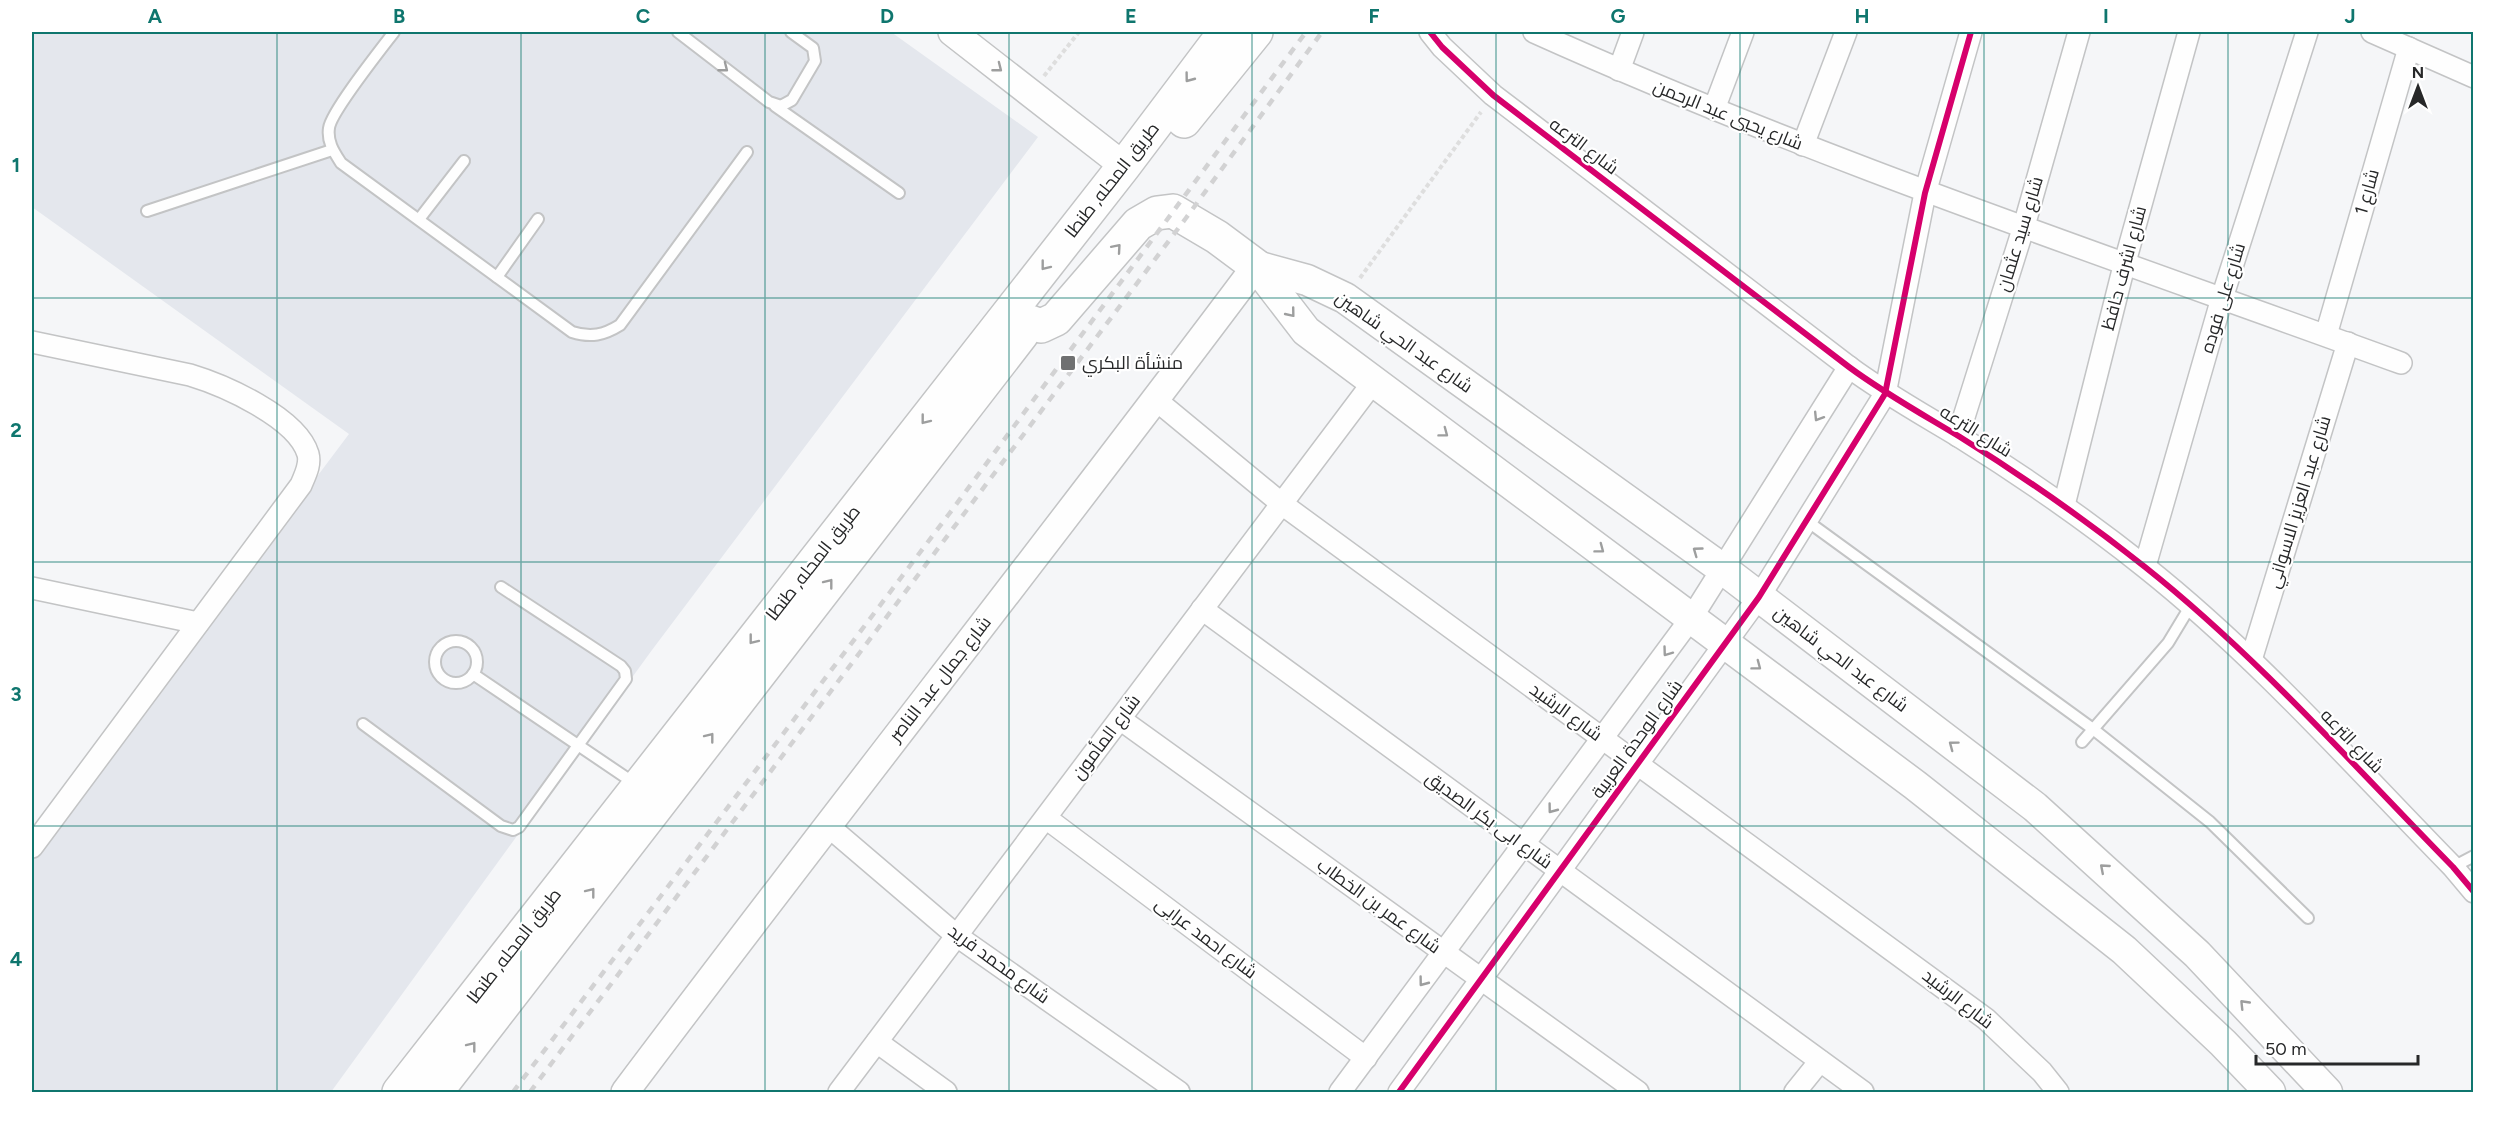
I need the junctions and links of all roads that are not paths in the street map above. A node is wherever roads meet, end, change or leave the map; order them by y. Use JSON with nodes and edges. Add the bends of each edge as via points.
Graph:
{"nodes":[{"id":1,"x":394,"y":32,"type":"edge"},
{"id":2,"x":678,"y":32,"type":"edge"},
{"id":3,"x":791,"y":32,"type":"edge"},
{"id":4,"x":952,"y":32,"type":"edge"},
{"id":5,"x":1225,"y":32,"type":"edge"},
{"id":6,"x":1256,"y":32,"type":"edge"},
{"id":7,"x":1430,"y":32,"type":"edge"},
{"id":8,"x":1534,"y":32,"type":"edge"},
{"id":9,"x":1633,"y":32,"type":"edge"},
{"id":10,"x":1743,"y":32,"type":"edge"},
{"id":11,"x":1846,"y":32,"type":"edge"},
{"id":12,"x":1971,"y":32,"type":"edge"},
{"id":13,"x":2079,"y":32,"type":"edge"},
{"id":14,"x":2189,"y":32,"type":"edge"},
{"id":15,"x":2307,"y":32,"type":"edge"},
{"id":16,"x":2372,"y":32,"type":"edge"},
{"id":17,"x":2409,"y":48,"type":"junction"},
{"id":18,"x":1619,"y":70,"type":"junction"},
{"id":19,"x":2474,"y":77,"type":"edge"},
{"id":20,"x":774,"y":106,"type":"junction"},
{"id":21,"x":1714,"y":109,"type":"junction"},
{"id":22,"x":1803,"y":146,"type":"junction"},
{"id":23,"x":332,"y":150,"type":"junction"},
{"id":24,"x":747,"y":152,"type":"dead end"},
{"id":25,"x":464,"y":161,"type":"dead end"},
{"id":26,"x":1124,"y":166,"type":"junction"},
{"id":27,"x":899,"y":193,"type":"dead end"},
{"id":28,"x":1925,"y":193,"type":"junction"},
{"id":29,"x":147,"y":211,"type":"dead end"},
{"id":30,"x":420,"y":218,"type":"junction"},
{"id":31,"x":538,"y":219,"type":"dead end"},
{"id":32,"x":2024,"y":226,"type":"junction"},
{"id":33,"x":2125,"y":262,"type":"junction"},
{"id":34,"x":1256,"y":266,"type":"junction"},
{"id":35,"x":497,"y":277,"type":"junction"},
{"id":36,"x":2222,"y":298,"type":"junction"},
{"id":37,"x":1030,"y":322,"type":"junction"},
{"id":38,"x":2325,"y":335,"type":"junction"},
{"id":39,"x":32,"y":342,"type":"edge"},
{"id":40,"x":2348,"y":343,"type":"junction"},
{"id":41,"x":2401,"y":363,"type":"dead end"},
{"id":42,"x":1849,"y":367,"type":"junction"},
{"id":43,"x":1374,"y":381,"type":"junction"},
{"id":44,"x":1885,"y":393,"type":"junction"},
{"id":45,"x":1156,"y":400,"type":"junction"},
{"id":46,"x":1958,"y":436,"type":"junction"},
{"id":47,"x":1282,"y":504,"type":"junction"},
{"id":48,"x":2064,"y":505,"type":"junction"},
{"id":49,"x":1807,"y":521,"type":"junction"},
{"id":50,"x":2145,"y":566,"type":"junction"},
{"id":51,"x":1724,"y":570,"type":"junction"},
{"id":52,"x":501,"y":587,"type":"dead end"},
{"id":53,"x":32,"y":588,"type":"edge"},
{"id":54,"x":1760,"y":597,"type":"junction"},
{"id":55,"x":2191,"y":605,"type":"junction"},
{"id":56,"x":1202,"y":609,"type":"junction"},
{"id":57,"x":1692,"y":617,"type":"junction"},
{"id":58,"x":198,"y":623,"type":"junction"},
{"id":59,"x":1726,"y":643,"type":"junction"},
{"id":60,"x":2251,"y":660,"type":"junction"},
{"id":61,"x":473,"y":674,"type":"junction"},
{"id":62,"x":1120,"y":719,"type":"junction"},
{"id":63,"x":363,"y":724,"type":"dead end"},
{"id":64,"x":2093,"y":729,"type":"junction"},
{"id":65,"x":1604,"y":739,"type":"junction"},
{"id":66,"x":2082,"y":742,"type":"dead end"},
{"id":67,"x":579,"y":746,"type":"junction"},
{"id":68,"x":1638,"y":764,"type":"junction"},
{"id":69,"x":639,"y":787,"type":"junction"},
{"id":70,"x":1046,"y":818,"type":"junction"},
{"id":71,"x":827,"y":825,"type":"junction"},
{"id":72,"x":1524,"y":846,"type":"junction"},
{"id":73,"x":32,"y":847,"type":"edge"},
{"id":74,"x":2474,"y":856,"type":"edge"},
{"id":75,"x":2453,"y":867,"type":"junction"},
{"id":76,"x":1560,"y":871,"type":"junction"},
{"id":77,"x":2474,"y":892,"type":"edge"},
{"id":78,"x":2308,"y":918,"type":"dead end"},
{"id":79,"x":957,"y":936,"type":"junction"},
{"id":80,"x":1444,"y":953,"type":"junction"},
{"id":81,"x":1481,"y":980,"type":"junction"},
{"id":82,"x":877,"y":1042,"type":"junction"},
{"id":83,"x":1366,"y":1058,"type":"junction"},
{"id":84,"x":1820,"y":1061,"type":"junction"},
{"id":85,"x":2318,"y":1089,"type":"edge"},
{"id":86,"x":1405,"y":1090,"type":"edge"},
{"id":87,"x":399,"y":1092,"type":"edge"},
{"id":88,"x":436,"y":1092,"type":"edge"},
{"id":89,"x":625,"y":1092,"type":"edge"},
{"id":90,"x":839,"y":1092,"type":"edge"},
{"id":91,"x":946,"y":1092,"type":"edge"},
{"id":92,"x":1179,"y":1092,"type":"edge"},
{"id":93,"x":1340,"y":1092,"type":"edge"},
{"id":94,"x":1638,"y":1092,"type":"edge"},
{"id":95,"x":1795,"y":1092,"type":"edge"},
{"id":96,"x":1863,"y":1092,"type":"edge"},
{"id":97,"x":2058,"y":1092,"type":"edge"},
{"id":98,"x":2270,"y":1092,"type":"edge"}],
"edges":[{"from":1,"to":23,"type":"lane","via":[[331,118]]},
{"from":2,"to":20,"type":"lane","one_way":true},
{"from":3,"to":20,"type":"lane","via":[[813,48],[815,61],[792,100]]},
{"from":4,"to":26,"type":"street","one_way":true},
{"from":5,"to":26,"type":"main road","name":"طريق المحله, طنطا","one_way":true},
{"from":6,"to":37,"type":"main road","name":"طريق المحله, طنطا","via":[[1139,177]]},
{"from":7,"to":42,"type":"street","name":"شارع الترعه","via":[[1493,96]]},
{"from":8,"to":18,"type":"street","name":"شارع يحيي عبد الرحمن"},
{"from":9,"to":18,"type":"street"},
{"from":10,"to":21,"type":"street"},
{"from":11,"to":22,"type":"street"},
{"from":12,"to":28,"type":"street"},
{"from":13,"to":32,"type":"street","name":"شارع سيد عثمان"},
{"from":14,"to":33,"type":"street","name":"شارع اشرف حافظ"},
{"from":15,"to":36,"type":"street","name":"شارع على فوده"},
{"from":16,"to":17,"type":"street"},
{"from":17,"to":19,"type":"street"},
{"from":17,"to":38,"type":"street","name":"شارع 1"},
{"from":18,"to":21,"type":"street","name":"شارع يحيي عبد الرحمن"},
{"from":20,"to":27,"type":"lane"},
{"from":21,"to":22,"type":"street","name":"شارع يحيي عبد الرحمن"},
{"from":22,"to":28,"type":"street","name":"شارع يحيي عبد الرحمن"},
{"from":23,"to":29,"type":"lane"},
{"from":23,"to":30,"type":"lane","via":[[341,163]]},
{"from":24,"to":35,"type":"lane","via":[[620,325],[609,332],[585,336],[572,332]]},
{"from":25,"to":30,"type":"lane"},
{"from":26,"to":69,"type":"main road","name":"طريق المحله, طنطا","one_way":true},
{"from":28,"to":32,"type":"street","name":"شارع يحيي عبد الرحمن"},
{"from":28,"to":44,"type":"street"},
{"from":30,"to":35,"type":"lane"},
{"from":31,"to":35,"type":"lane"},
{"from":32,"to":33,"type":"street","name":"شارع يحيي عبد الرحمن"},
{"from":32,"to":46,"type":"street","name":"شارع سيد عثمان"},
{"from":33,"to":36,"type":"street","name":"شارع يحيي عبد الرحمن"},
{"from":33,"to":48,"type":"street","name":"شارع اشرف حافظ"},
{"from":37,"to":34,"type":"main road","one_way":true,"via":[[1041,326],[1056,319],[1138,224],[1157,213],[1173,210]]},
{"from":34,"to":43,"type":"main road","one_way":true,"via":[[1306,331]]},
{"from":34,"to":45,"type":"street","name":"شارع جمال عبد الناصر"},
{"from":51,"to":34,"type":"main road","name":"شارع عبد الحي شاهين","one_way":true,"via":[[1345,298],[1307,280]]},
{"from":36,"to":38,"type":"street","name":"شارع يحيي عبد الرحمن"},
{"from":36,"to":50,"type":"street","name":"شارع على فوده"},
{"from":88,"to":37,"type":"main road","name":"طريق المحله, طنطا","one_way":true},
{"from":38,"to":40,"type":"street","name":"شارع يحيي عبد الرحمن"},
{"from":39,"to":58,"type":"street","via":[[214,382],[281,421],[300,438],[308,455],[308,471],[301,485]]},
{"from":40,"to":41,"type":"street","name":"شارع يحيي عبد الرحمن"},
{"from":40,"to":60,"type":"street","name":"شارع عبد العزيز الاسواني"},
{"from":42,"to":44,"type":"street","name":"شارع الترعه"},
{"from":42,"to":51,"type":"street","name":"شارع الوحدة العربية","one_way":true},
{"from":43,"to":47,"type":"street","name":"شارع المأمون"},
{"from":43,"to":57,"type":"main road","one_way":true},
{"from":44,"to":46,"type":"street","name":"شارع الترعه"},
{"from":44,"to":49,"type":"street","name":"شارع الوحدة العربية"},
{"from":45,"to":47,"type":"street","name":"شارع الرشيد"},
{"from":45,"to":71,"type":"street","name":"شارع جمال عبد الناصر"},
{"from":46,"to":48,"type":"street","name":"شارع الترعه"},
{"from":47,"to":56,"type":"street","name":"شارع المأمون"},
{"from":47,"to":65,"type":"street","name":"شارع الرشيد"},
{"from":48,"to":50,"type":"street","name":"شارع الترعه"},
{"from":49,"to":54,"type":"street","name":"شارع الوحدة العربية"},
{"from":49,"to":64,"type":"lane"},
{"from":50,"to":55,"type":"street","name":"شارع الترعه"},
{"from":51,"to":54,"type":"main road","name":"شارع عبد الحي شاهين"},
{"from":51,"to":57,"type":"street","name":"شارع الوحدة العربية"},
{"from":52,"to":67,"type":"lane","via":[[626,671],[626,679]]},
{"from":53,"to":58,"type":"street"},
{"from":54,"to":59,"type":"street","name":"شارع الوحدة العربية"},
{"from":85,"to":54,"type":"main road","name":"شارع عبد الحي شاهين","one_way":true,"via":[[2197,954],[2043,814]]},
{"from":55,"to":60,"type":"street","name":"شارع الترعه"},
{"from":55,"to":64,"type":"lane","via":[[2168,643]]},
{"from":56,"to":62,"type":"street","name":"شارع المأمون"},
{"from":56,"to":72,"type":"street","name":"شارع ابى بكر الصديق"},
{"from":57,"to":59,"type":"main road"},
{"from":57,"to":65,"type":"street","name":"شارع الوحدة العربية","one_way":true},
{"from":58,"to":73,"type":"street"},
{"from":59,"to":68,"type":"street","name":"شارع الوحدة العربية"},
{"from":59,"to":98,"type":"main road","one_way":true,"via":[[2124,950]]},
{"from":60,"to":75,"type":"street","name":"شارع الترعه"},
{"from":61,"to":61,"type":"lane","via":[[477,658],[468,644],[452,640],[438,649],[435,665],[443,679],[459,682]]},
{"from":61,"to":67,"type":"lane"},
{"from":62,"to":70,"type":"street","name":"شارع المأمون"},
{"from":62,"to":80,"type":"street","name":"شارع عمر بن الخطاب"},
{"from":63,"to":67,"type":"lane","via":[[507,830],[524,822]]},
{"from":64,"to":66,"type":"lane"},
{"from":64,"to":78,"type":"lane","via":[[2210,822]]},
{"from":65,"to":68,"type":"street","name":"شارع الرشيد"},
{"from":65,"to":72,"type":"street","name":"شارع الوحدة العربية","one_way":true},
{"from":67,"to":69,"type":"lane"},
{"from":68,"to":76,"type":"street","name":"شارع الوحدة العربية"},
{"from":68,"to":97,"type":"street","name":"شارع الرشيد","via":[[1986,1019]]},
{"from":69,"to":87,"type":"main road","name":"طريق المحله, طنطا"},
{"from":70,"to":79,"type":"street","name":"شارع المأمون"},
{"from":70,"to":83,"type":"street","name":"شارع احمد عرابى"},
{"from":71,"to":79,"type":"street","name":"شارع محمد فريد"},
{"from":71,"to":89,"type":"street","name":"شارع جمال عبد الناصر"},
{"from":72,"to":76,"type":"street","name":"شارع ابى بكر الصديق"},
{"from":72,"to":80,"type":"street","name":"شارع الوحدة العربية"},
{"from":74,"to":75,"type":"lane"},
{"from":75,"to":77,"type":"street","name":"شارع الترعه"},
{"from":76,"to":81,"type":"street","name":"شارع الوحدة العربية"},
{"from":76,"to":84,"type":"street","name":"شارع ابى بكر الصديق"},
{"from":79,"to":82,"type":"street","name":"شارع المأمون"},
{"from":79,"to":92,"type":"street","name":"شارع محمد فريد"},
{"from":80,"to":81,"type":"street","name":"شارع عمر بن الخطاب"},
{"from":80,"to":83,"type":"street","name":"شارع الوحدة العربية","one_way":true},
{"from":81,"to":86,"type":"street","name":"شارع الوحدة العربية"},
{"from":81,"to":94,"type":"street","name":"شارع عمر بن الخطاب"},
{"from":82,"to":90,"type":"street","name":"شارع المأمون"},
{"from":82,"to":91,"type":"street"},
{"from":83,"to":93,"type":"street","name":"شارع الوحدة العربية"},
{"from":84,"to":95,"type":"street"},
{"from":84,"to":96,"type":"street","name":"شارع ابى بكر الصديق"}]}
